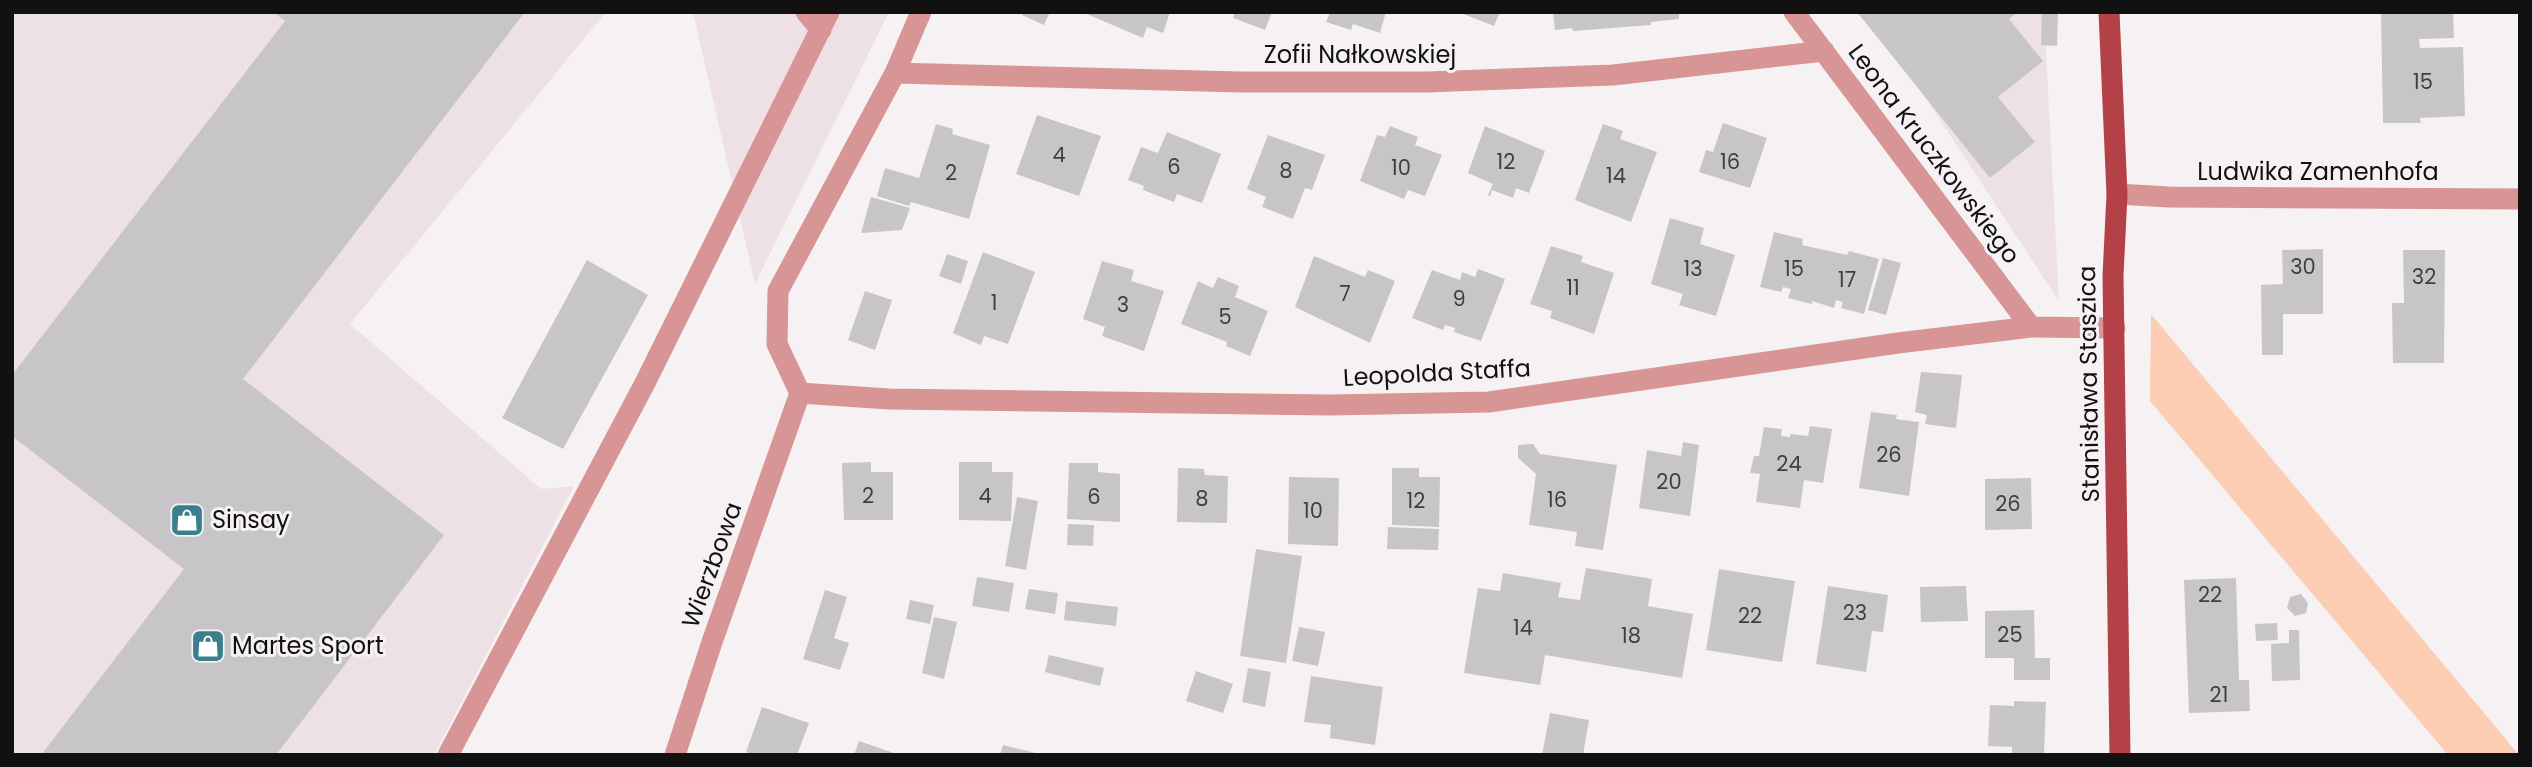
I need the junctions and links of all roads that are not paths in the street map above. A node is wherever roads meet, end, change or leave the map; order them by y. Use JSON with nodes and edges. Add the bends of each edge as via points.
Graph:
{"nodes":[{"id":1,"x":806,"y":12,"type":"edge"},
{"id":2,"x":921,"y":12,"type":"edge"},
{"id":3,"x":1794,"y":12,"type":"edge"},
{"id":4,"x":2109,"y":12,"type":"edge"},
{"id":5,"x":825,"y":21,"type":"edge"},
{"id":6,"x":1824,"y":51,"type":"junction"},
{"id":7,"x":895,"y":73,"type":"junction"},
{"id":8,"x":2117,"y":194,"type":"junction"},
{"id":9,"x":2520,"y":199,"type":"edge"},
{"id":10,"x":2031,"y":327,"type":"junction"},
{"id":11,"x":2115,"y":328,"type":"junction"},
{"id":12,"x":800,"y":393,"type":"junction"},
{"id":13,"x":448,"y":755,"type":"edge"},
{"id":14,"x":675,"y":755,"type":"edge"},
{"id":15,"x":2120,"y":755,"type":"edge"}],
"edges":[{"from":1,"to":5,"type":"street"},
{"from":2,"to":7,"type":"street"},
{"from":3,"to":6,"type":"street","name":"Leona Kruczkowskiego"},
{"from":4,"to":8,"type":"main road","name":"Stanisława Staszica"},
{"from":5,"to":13,"type":"street","via":[[645,383]]},
{"from":6,"to":7,"type":"street","name":"Zofii Nałkowskiej","via":[[1613,75],[1427,82]]},
{"from":6,"to":10,"type":"street","name":"Leona Kruczkowskiego"},
{"from":7,"to":12,"type":"street","via":[[778,291],[777,344]]},
{"from":8,"to":9,"type":"street","name":"Ludwika Zamenhofa"},
{"from":8,"to":11,"type":"main road","name":"Stanisława Staszica"},
{"from":10,"to":11,"type":"street","name":"Leopolda Staffa"},
{"from":10,"to":12,"type":"street","name":"Leopolda Staffa","via":[[1489,402],[986,401]]},
{"from":11,"to":15,"type":"main road","name":"Stanisława Staszica"},
{"from":12,"to":14,"type":"street","name":"Wierzbowa"}]}
